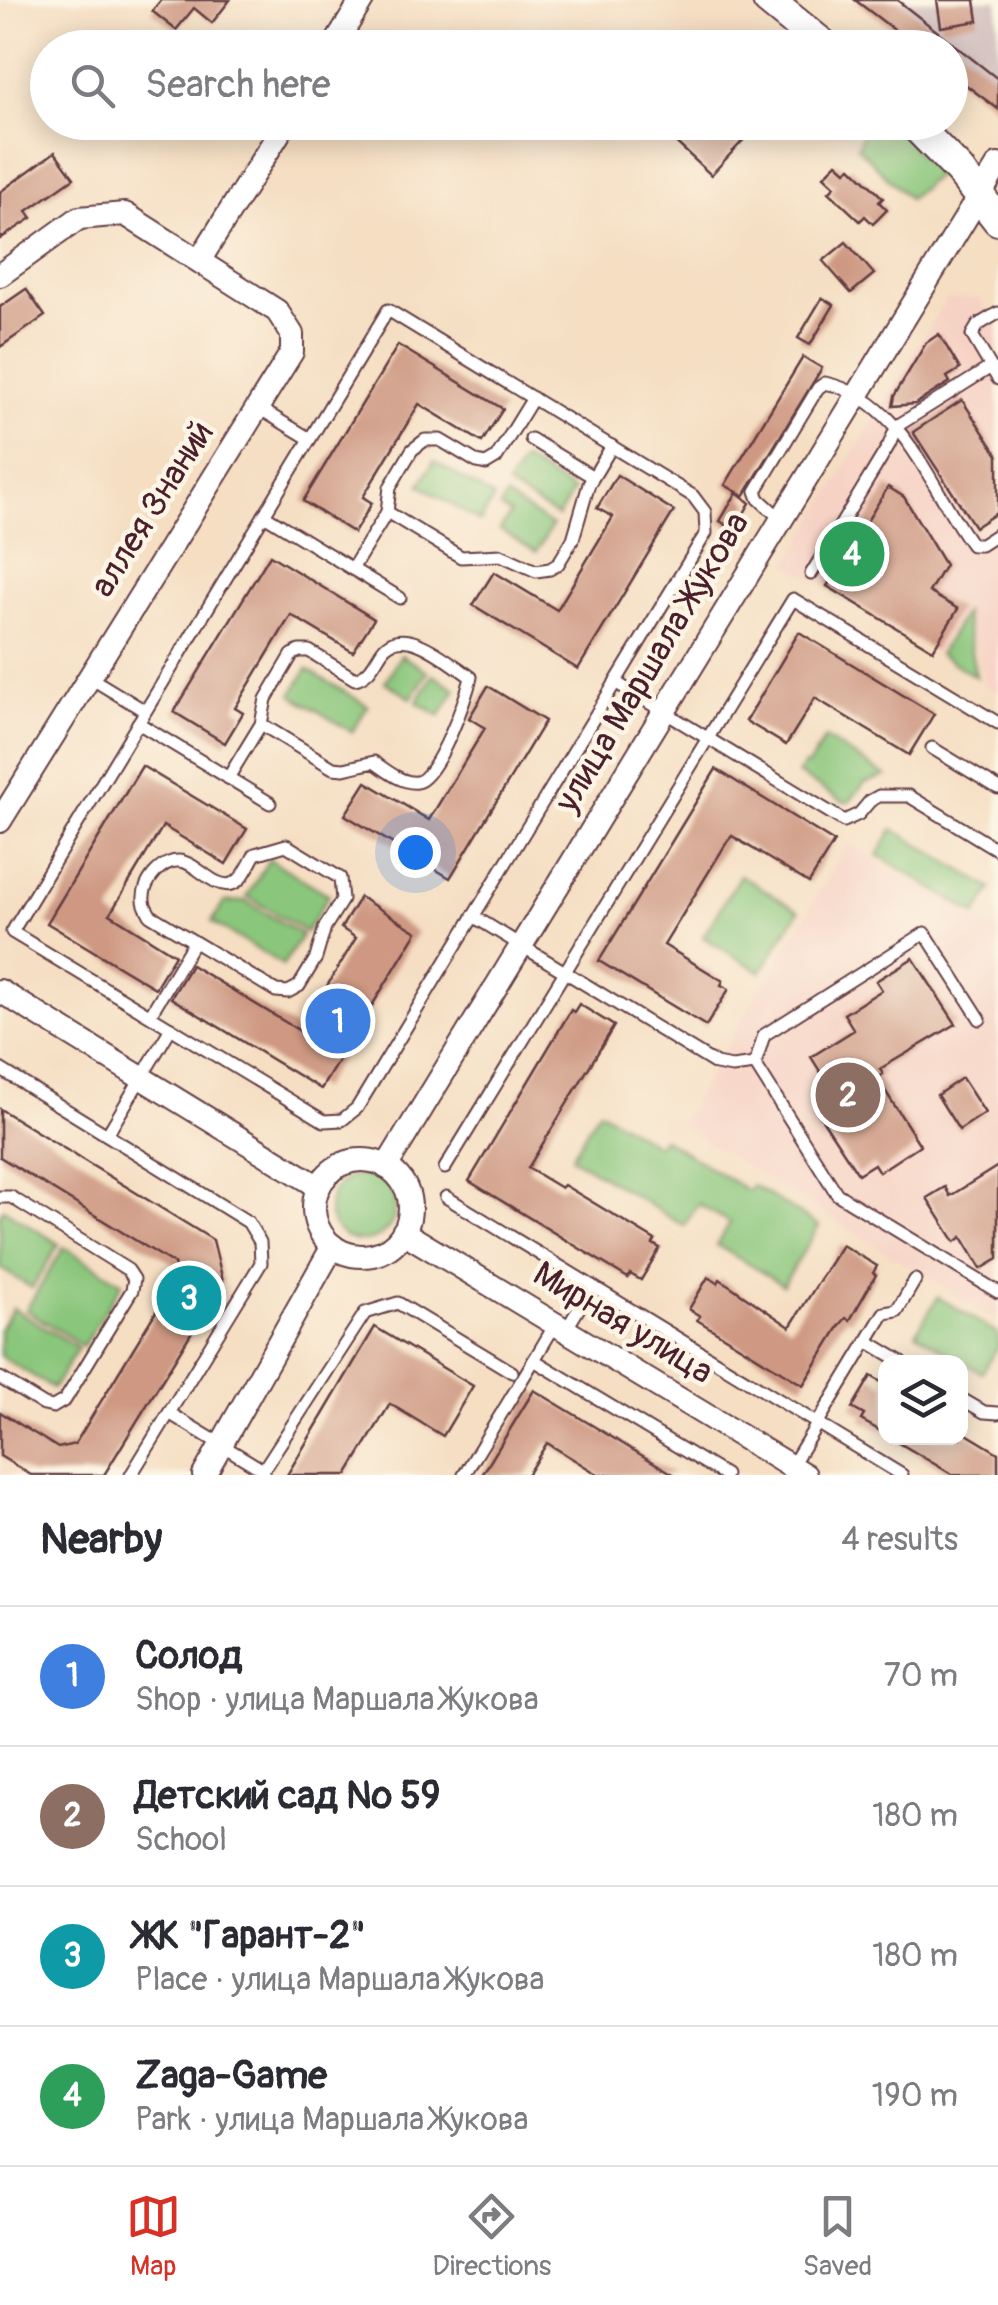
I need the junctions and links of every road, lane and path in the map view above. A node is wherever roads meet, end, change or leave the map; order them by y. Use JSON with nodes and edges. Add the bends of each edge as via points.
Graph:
{"nodes":[{"id":1,"x":362,"y":0,"type":"edge"},
{"id":2,"x":768,"y":0,"type":"edge"},
{"id":3,"x":344,"y":30,"type":"edge"},
{"id":4,"x":805,"y":30,"type":"edge"},
{"id":5,"x":275,"y":140,"type":"edge"},
{"id":6,"x":928,"y":140,"type":"edge"},
{"id":7,"x":998,"y":165,"type":"edge"},
{"id":8,"x":978,"y":194,"type":"junction"},
{"id":9,"x":998,"y":220,"type":"edge"},
{"id":10,"x":199,"y":261,"type":"junction"},
{"id":11,"x":0,"y":276,"type":"edge"},
{"id":12,"x":998,"y":313,"type":"edge"},
{"id":13,"x":994,"y":373,"type":"edge"},
{"id":14,"x":858,"y":393,"type":"junction"},
{"id":15,"x":533,"y":398,"type":"junction"},
{"id":16,"x":257,"y":407,"type":"junction"},
{"id":17,"x":897,"y":426,"type":"junction"},
{"id":18,"x":310,"y":439,"type":"junction"},
{"id":19,"x":531,"y":439,"type":"dead end"},
{"id":20,"x":612,"y":446,"type":"junction"},
{"id":21,"x":593,"y":477,"type":"junction"},
{"id":22,"x":387,"y":512,"type":"junction"},
{"id":23,"x":264,"y":516,"type":"junction"},
{"id":24,"x":781,"y":519,"type":"junction"},
{"id":25,"x":998,"y":534,"type":"edge"},
{"id":26,"x":352,"y":569,"type":"junction"},
{"id":27,"x":811,"y":574,"type":"dead end"},
{"id":28,"x":400,"y":598,"type":"dead end"},
{"id":29,"x":88,"y":677,"type":"junction"},
{"id":30,"x":615,"y":682,"type":"junction"},
{"id":31,"x":663,"y":711,"type":"junction"},
{"id":32,"x":142,"y":717,"type":"junction"},
{"id":33,"x":261,"y":724,"type":"junction"},
{"id":34,"x":998,"y":724,"type":"edge"},
{"id":35,"x":708,"y":738,"type":"junction"},
{"id":36,"x":932,"y":748,"type":"dead end"},
{"id":37,"x":228,"y":778,"type":"junction"},
{"id":38,"x":998,"y":788,"type":"edge"},
{"id":39,"x":270,"y":803,"type":"dead end"},
{"id":40,"x":0,"y":821,"type":"edge"},
{"id":41,"x":998,"y":850,"type":"edge"},
{"id":42,"x":474,"y":916,"type":"junction"},
{"id":43,"x":194,"y":942,"type":"junction"},
{"id":44,"x":521,"y":945,"type":"junction"},
{"id":45,"x":564,"y":972,"type":"junction"},
{"id":46,"x":0,"y":990,"type":"edge"},
{"id":47,"x":150,"y":1016,"type":"junction"},
{"id":48,"x":980,"y":1019,"type":"dead end"},
{"id":49,"x":171,"y":1028,"type":"junction"},
{"id":50,"x":754,"y":1064,"type":"junction"},
{"id":51,"x":0,"y":1069,"type":"edge"},
{"id":52,"x":142,"y":1077,"type":"junction"},
{"id":53,"x":107,"y":1135,"type":"junction"},
{"id":54,"x":386,"y":1167,"type":"junction"},
{"id":55,"x":446,"y":1168,"type":"dead end"},
{"id":56,"x":319,"y":1188,"type":"junction"},
{"id":57,"x":446,"y":1197,"type":"dead end"},
{"id":58,"x":0,"y":1198,"type":"edge"},
{"id":59,"x":403,"y":1232,"type":"junction"},
{"id":60,"x":334,"y":1246,"type":"junction"},
{"id":61,"x":915,"y":1280,"type":"dead end"},
{"id":62,"x":592,"y":1286,"type":"junction"},
{"id":63,"x":998,"y":1292,"type":"edge"},
{"id":64,"x":561,"y":1326,"type":"junction"},
{"id":65,"x":868,"y":1341,"type":"junction"},
{"id":66,"x":891,"y":1355,"type":"edge"},
{"id":67,"x":534,"y":1360,"type":"junction"},
{"id":68,"x":512,"y":1372,"type":"dead end"},
{"id":69,"x":0,"y":1378,"type":"edge"},
{"id":70,"x":968,"y":1403,"type":"edge"},
{"id":71,"x":170,"y":1412,"type":"junction"},
{"id":72,"x":998,"y":1413,"type":"edge"},
{"id":73,"x":818,"y":1424,"type":"junction"},
{"id":74,"x":223,"y":1446,"type":"junction"},
{"id":75,"x":791,"y":1470,"type":"edge"},
{"id":76,"x":261,"y":1473,"type":"edge"},
{"id":77,"x":131,"y":1475,"type":"edge"},
{"id":78,"x":204,"y":1475,"type":"edge"},
{"id":79,"x":464,"y":1475,"type":"edge"},
{"id":80,"x":724,"y":1475,"type":"edge"},
{"id":81,"x":902,"y":1475,"type":"edge"}],
"edges":[{"from":1,"to":3,"type":"street"},
{"from":2,"to":4,"type":"main road"},
{"from":5,"to":10,"type":"street"},
{"from":6,"to":8,"type":"main road"},
{"from":7,"to":8,"type":"street","name":"улица Маршала Жукова"},
{"from":8,"to":9,"type":"main road"},
{"from":8,"to":14,"type":"street","name":"улица Маршала Жукова"},
{"from":10,"to":11,"type":"street","name":"аллея Знаний","via":[[125,214],[92,216],[79,218]]},
{"from":10,"to":16,"type":"street","name":"аллея Знаний","via":[[278,312],[292,334],[292,352]]},
{"from":12,"to":13,"type":"lane","via":[[972,335]]},
{"from":13,"to":17,"type":"lane"},
{"from":14,"to":17,"type":"lane"},
{"from":14,"to":24,"type":"street","name":"улица Маршала Жукова"},
{"from":14,"to":24,"type":"lane","via":[[825,383],[808,404],[756,491]]},
{"from":15,"to":18,"type":"lane","via":[[388,310]]},
{"from":15,"to":20,"type":"lane"},
{"from":15,"to":22,"type":"lane","via":[[486,464],[440,440],[425,440],[412,450],[390,488]]},
{"from":16,"to":18,"type":"lane"},
{"from":16,"to":29,"type":"street","name":"аллея Знаний"},
{"from":17,"to":25,"type":"lane","via":[[972,545]]},
{"from":17,"to":27,"type":"lane"},
{"from":18,"to":23,"type":"lane"},
{"from":19,"to":21,"type":"lane"},
{"from":20,"to":21,"type":"lane"},
{"from":20,"to":30,"type":"lane","via":[[696,498],[706,532]]},
{"from":21,"to":22,"type":"lane","via":[[572,539],[550,570],[536,571],[501,555],[462,557]]},
{"from":22,"to":26,"type":"lane"},
{"from":23,"to":26,"type":"lane"},
{"from":23,"to":32,"type":"lane"},
{"from":24,"to":31,"type":"street","name":"улица Маршала Жукова"},
{"from":26,"to":28,"type":"lane"},
{"from":29,"to":32,"type":"lane"},
{"from":29,"to":40,"type":"street","name":"аллея Знаний"},
{"from":30,"to":31,"type":"lane"},
{"from":30,"to":42,"type":"lane"},
{"from":31,"to":35,"type":"lane"},
{"from":31,"to":44,"type":"street","name":"улица Маршала Жукова"},
{"from":32,"to":37,"type":"lane"},
{"from":32,"to":47,"type":"lane","via":[[12,932]]},
{"from":33,"to":33,"type":"lane","via":[[333,768],[374,762],[416,782],[428,778],[444,751],[472,676],[412,640],[385,646],[370,670],[355,679],[299,651],[266,699]]},
{"from":33,"to":37,"type":"lane"},
{"from":34,"to":35,"type":"lane","via":[[793,599]]},
{"from":35,"to":41,"type":"lane","via":[[844,822],[879,796],[909,796]]},
{"from":35,"to":45,"type":"lane"},
{"from":36,"to":38,"type":"lane"},
{"from":37,"to":39,"type":"lane"},
{"from":42,"to":44,"type":"lane"},
{"from":42,"to":49,"type":"lane","via":[[358,1108],[342,1120],[324,1121]]},
{"from":43,"to":43,"type":"lane","via":[[276,992],[288,992],[316,958],[342,900],[340,878],[286,846],[255,854],[230,886],[183,861],[170,862],[157,870],[144,900],[150,915]]},
{"from":43,"to":47,"type":"lane"},
{"from":44,"to":45,"type":"lane"},
{"from":44,"to":54,"type":"street","name":"улица Маршала Жукова"},
{"from":45,"to":50,"type":"lane","via":[[716,1064]]},
{"from":45,"to":55,"type":"lane"},
{"from":46,"to":52,"type":"street"},
{"from":47,"to":49,"type":"lane"},
{"from":48,"to":50,"type":"lane","via":[[924,932],[764,1036]]},
{"from":49,"to":52,"type":"lane"},
{"from":50,"to":63,"type":"lane","via":[[837,1194]]},
{"from":51,"to":53,"type":"lane"},
{"from":52,"to":53,"type":"lane"},
{"from":52,"to":56,"type":"street"},
{"from":53,"to":71,"type":"lane","via":[[248,1222],[260,1242],[261,1263]]},
{"from":54,"to":56,"type":"street","via":[[346,1163]]},
{"from":54,"to":59,"type":"street","via":[[408,1196]]},
{"from":56,"to":60,"type":"street","via":[[316,1219]]},
{"from":57,"to":62,"type":"lane"},
{"from":58,"to":69,"type":"lane","via":[[11,1198],[134,1278],[65,1400],[44,1405]]},
{"from":59,"to":60,"type":"street","via":[[369,1255]]},
{"from":59,"to":64,"type":"street","name":"Мирная улица"},
{"from":60,"to":74,"type":"street"},
{"from":61,"to":65,"type":"lane"},
{"from":62,"to":64,"type":"lane"},
{"from":62,"to":73,"type":"lane"},
{"from":64,"to":67,"type":"lane"},
{"from":64,"to":75,"type":"street","name":"Мирная улица"},
{"from":65,"to":66,"type":"lane"},
{"from":65,"to":73,"type":"lane"},
{"from":67,"to":79,"type":"lane"},
{"from":67,"to":80,"type":"lane"},
{"from":68,"to":76,"type":"lane","via":[[398,1303],[365,1314]]},
{"from":70,"to":72,"type":"lane"},
{"from":71,"to":74,"type":"lane"},
{"from":71,"to":77,"type":"lane"},
{"from":73,"to":75,"type":"lane"},
{"from":73,"to":81,"type":"lane"},
{"from":74,"to":76,"type":"lane"},
{"from":74,"to":78,"type":"street"}]}
